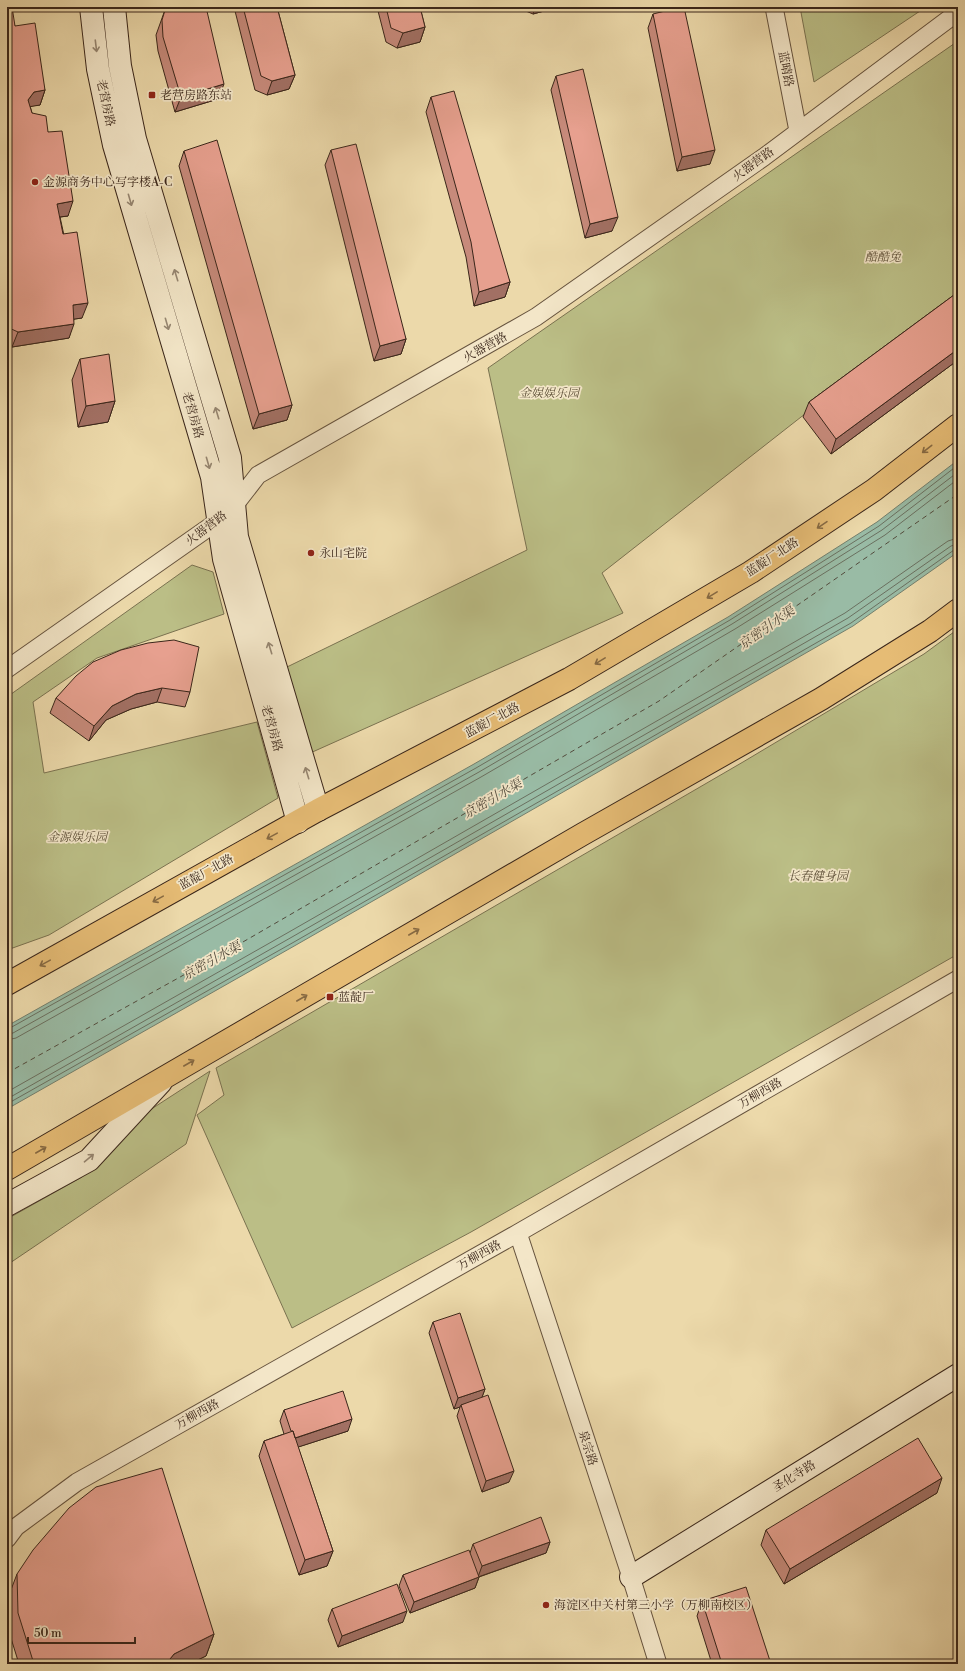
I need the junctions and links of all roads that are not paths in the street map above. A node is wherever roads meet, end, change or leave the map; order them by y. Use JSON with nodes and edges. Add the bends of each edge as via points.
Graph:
{"nodes":[{"id":1,"x":91,"y":7,"type":"edge"},
{"id":2,"x":114,"y":7,"type":"edge"},
{"id":3,"x":774,"y":7,"type":"edge"},
{"id":4,"x":958,"y":12,"type":"edge"},
{"id":5,"x":798,"y":131,"type":"junction"},
{"id":6,"x":958,"y":425,"type":"edge"},
{"id":7,"x":234,"y":506,"type":"junction"},
{"id":8,"x":218,"y":521,"type":"junction"},
{"id":9,"x":958,"y":610,"type":"edge"},
{"id":10,"x":7,"y":669,"type":"edge"},
{"id":11,"x":318,"y":810,"type":"junction"},
{"id":12,"x":298,"y":822,"type":"junction"},
{"id":13,"x":958,"y":979,"type":"edge"},
{"id":14,"x":7,"y":984,"type":"edge"},
{"id":15,"x":166,"y":1076,"type":"junction"},
{"id":16,"x":7,"y":1169,"type":"edge"},
{"id":17,"x":7,"y":1205,"type":"edge"},
{"id":18,"x":518,"y":1233,"type":"junction"},
{"id":19,"x":958,"y":1375,"type":"edge"},
{"id":20,"x":7,"y":1539,"type":"edge"},
{"id":21,"x":631,"y":1577,"type":"junction"},
{"id":22,"x":658,"y":1664,"type":"edge"}],
"edges":[{"from":1,"to":8,"type":"street","name":"老营房路","one_way":true,"via":[[98,69],[114,145],[212,477]]},
{"from":7,"to":2,"type":"street","name":"老营房路","one_way":true,"via":[[230,458],[135,139],[120,66]]},
{"from":3,"to":5,"type":"street","name":"蓝晴路"},
{"from":4,"to":5,"type":"street","name":"火器营路"},
{"from":5,"to":7,"type":"street","name":"火器营路","via":[[536,317],[258,474]]},
{"from":6,"to":11,"type":"highway","name":"蓝靛厂北路","one_way":true,"via":[[874,490],[751,572],[569,679]]},
{"from":7,"to":8,"type":"street","name":"火器营路"},
{"from":11,"to":7,"type":"street","name":"老营房路","one_way":true,"via":[[237,537]]},
{"from":8,"to":10,"type":"street","name":"火器营路"},
{"from":8,"to":12,"type":"street","name":"老营房路","via":[[224,559]]},
{"from":15,"to":9,"type":"highway","one_way":true,"via":[[821,699],[930,631]]},
{"from":11,"to":12,"type":"highway","name":"蓝靛厂北路"},
{"from":12,"to":14,"type":"highway","name":"蓝靛厂北路","one_way":true},
{"from":13,"to":18,"type":"street","name":"万柳西路"},
{"from":16,"to":15,"type":"highway","one_way":true},
{"from":17,"to":15,"type":"street","one_way":true,"via":[[89,1160]]},
{"from":18,"to":20,"type":"street","name":"万柳西路","via":[[77,1482],[16,1527]]},
{"from":18,"to":21,"type":"street","name":"泉宗路"},
{"from":19,"to":21,"type":"street","name":"圣化寺路"},
{"from":21,"to":22,"type":"street","name":"泉宗路"}]}
